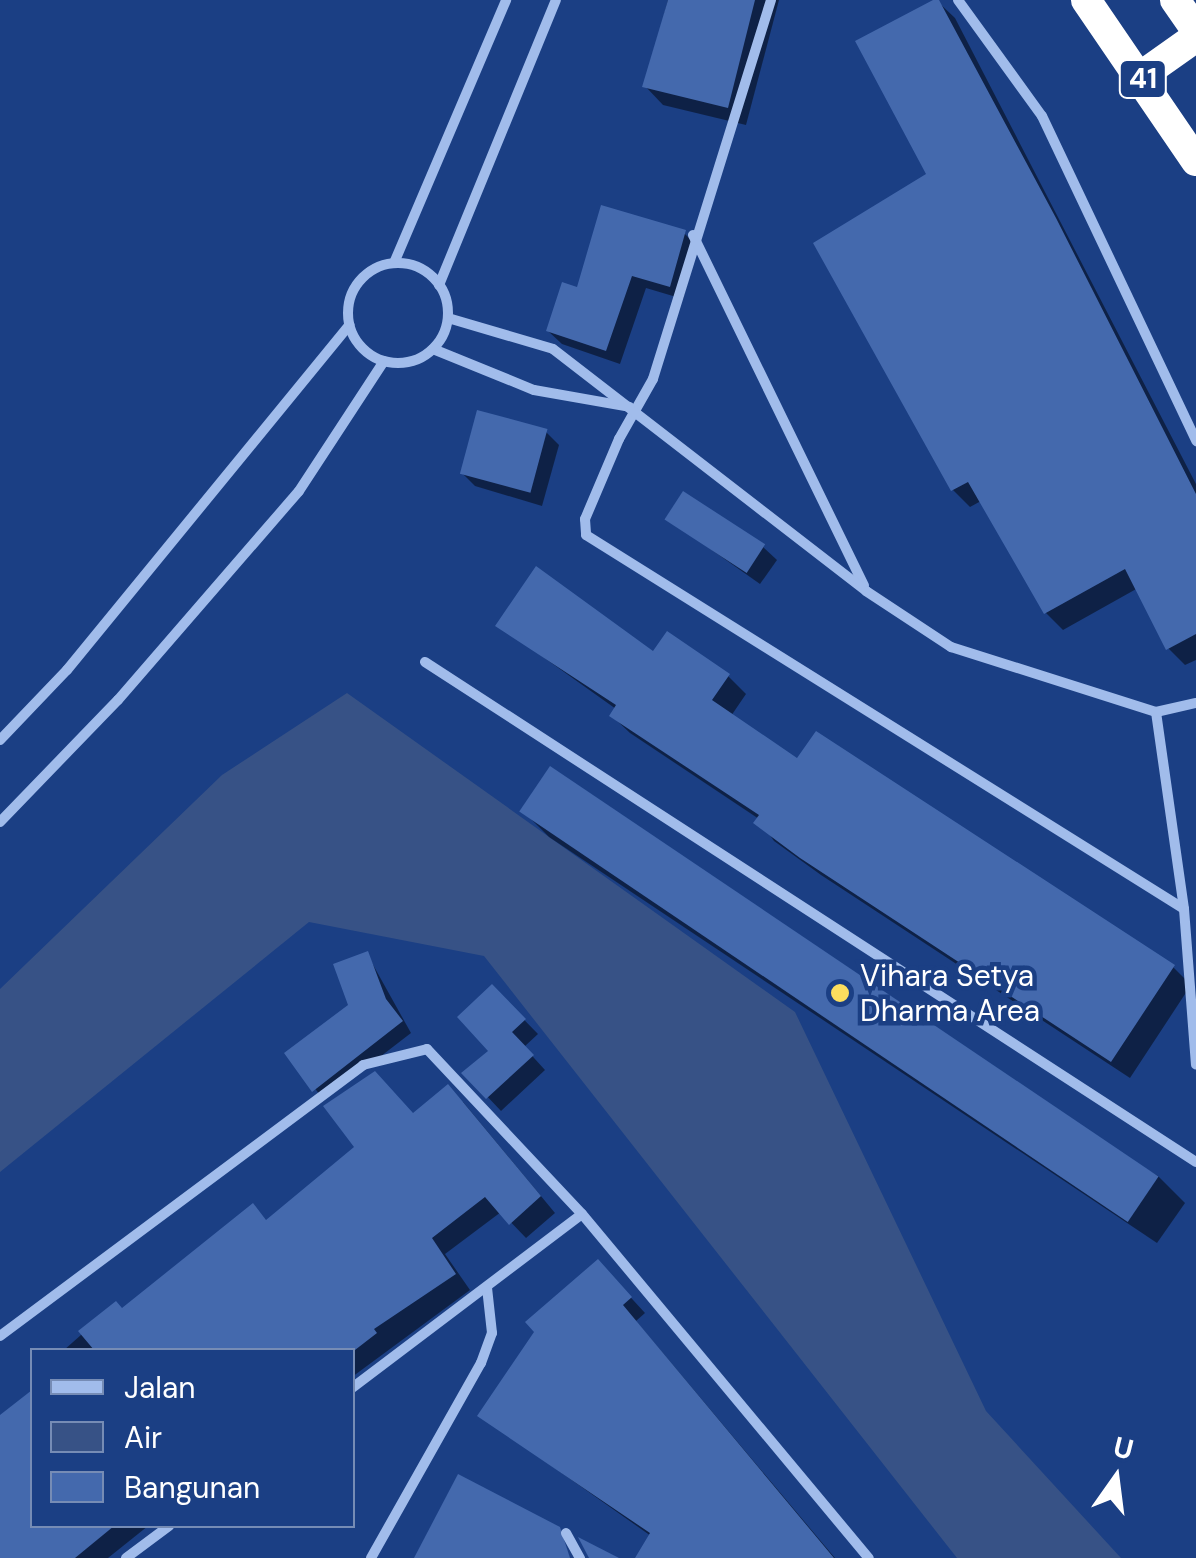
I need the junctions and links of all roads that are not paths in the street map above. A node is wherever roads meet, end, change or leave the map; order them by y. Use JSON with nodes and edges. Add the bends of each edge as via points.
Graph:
{"nodes":[{"id":1,"x":506,"y":0,"type":"edge"},
{"id":2,"x":556,"y":0,"type":"edge"},
{"id":3,"x":771,"y":0,"type":"edge"},
{"id":4,"x":958,"y":0,"type":"edge"},
{"id":5,"x":1086,"y":0,"type":"edge"},
{"id":6,"x":1175,"y":0,"type":"edge"},
{"id":7,"x":1196,"y":33,"type":"edge"},
{"id":8,"x":1141,"y":76,"type":"junction"},
{"id":9,"x":1196,"y":160,"type":"edge"},
{"id":10,"x":692,"y":235,"type":"junction"},
{"id":11,"x":394,"y":263,"type":"junction"},
{"id":12,"x":439,"y":285,"type":"junction"},
{"id":13,"x":448,"y":318,"type":"junction"},
{"id":14,"x":349,"y":325,"type":"junction"},
{"id":15,"x":433,"y":350,"type":"junction"},
{"id":16,"x":384,"y":361,"type":"junction"},
{"id":17,"x":636,"y":408,"type":"junction"},
{"id":18,"x":1196,"y":441,"type":"edge"},
{"id":19,"x":866,"y":591,"type":"junction"},
{"id":20,"x":425,"y":662,"type":"dead end"},
{"id":21,"x":1196,"y":703,"type":"edge"},
{"id":22,"x":1156,"y":712,"type":"junction"},
{"id":23,"x":0,"y":740,"type":"edge"},
{"id":24,"x":0,"y":822,"type":"edge"},
{"id":25,"x":1184,"y":908,"type":"junction"},
{"id":26,"x":1196,"y":1065,"type":"edge"},
{"id":27,"x":1196,"y":1162,"type":"edge"},
{"id":28,"x":582,"y":1214,"type":"junction"},
{"id":29,"x":488,"y":1288,"type":"junction"},
{"id":30,"x":0,"y":1336,"type":"edge"},
{"id":31,"x":355,"y":1386,"type":"edge"},
{"id":32,"x":166,"y":1528,"type":"edge"},
{"id":33,"x":566,"y":1533,"type":"dead end"},
{"id":34,"x":126,"y":1558,"type":"edge"},
{"id":35,"x":371,"y":1558,"type":"edge"},
{"id":36,"x":580,"y":1558,"type":"edge"},
{"id":37,"x":868,"y":1558,"type":"edge"}],
"edges":[{"from":1,"to":11,"type":"street"},
{"from":2,"to":12,"type":"street"},
{"from":3,"to":10,"type":"street"},
{"from":4,"to":18,"type":"street","via":[[1042,116]]},
{"from":5,"to":8,"type":"highway","number":"41"},
{"from":6,"to":7,"type":"highway","number":"41"},
{"from":7,"to":8,"type":"highway"},
{"from":8,"to":9,"type":"highway","number":"41"},
{"from":10,"to":17,"type":"street","via":[[653,379]]},
{"from":10,"to":19,"type":"street"},
{"from":11,"to":12,"type":"street","via":[[427,273]]},
{"from":11,"to":14,"type":"street","via":[[362,277],[348,308]]},
{"from":12,"to":13,"type":"street"},
{"from":13,"to":15,"type":"street"},
{"from":13,"to":17,"type":"street","via":[[553,348]]},
{"from":14,"to":16,"type":"street","via":[[368,354]]},
{"from":14,"to":23,"type":"street","via":[[66,670]]},
{"from":15,"to":16,"type":"street","via":[[401,363]]},
{"from":15,"to":17,"type":"street","via":[[534,390]]},
{"from":16,"to":24,"type":"street","via":[[298,491],[118,700]]},
{"from":17,"to":19,"type":"street"},
{"from":17,"to":25,"type":"street","via":[[585,519],[586,535]]},
{"from":19,"to":22,"type":"street","via":[[951,647]]},
{"from":20,"to":27,"type":"street"},
{"from":21,"to":22,"type":"street"},
{"from":22,"to":25,"type":"street"},
{"from":25,"to":26,"type":"street"},
{"from":28,"to":29,"type":"street"},
{"from":28,"to":30,"type":"street","via":[[427,1049],[363,1065]]},
{"from":28,"to":37,"type":"street"},
{"from":29,"to":31,"type":"street"},
{"from":29,"to":35,"type":"street","via":[[492,1333],[482,1363]]},
{"from":32,"to":34,"type":"street"},
{"from":33,"to":36,"type":"street"}]}
